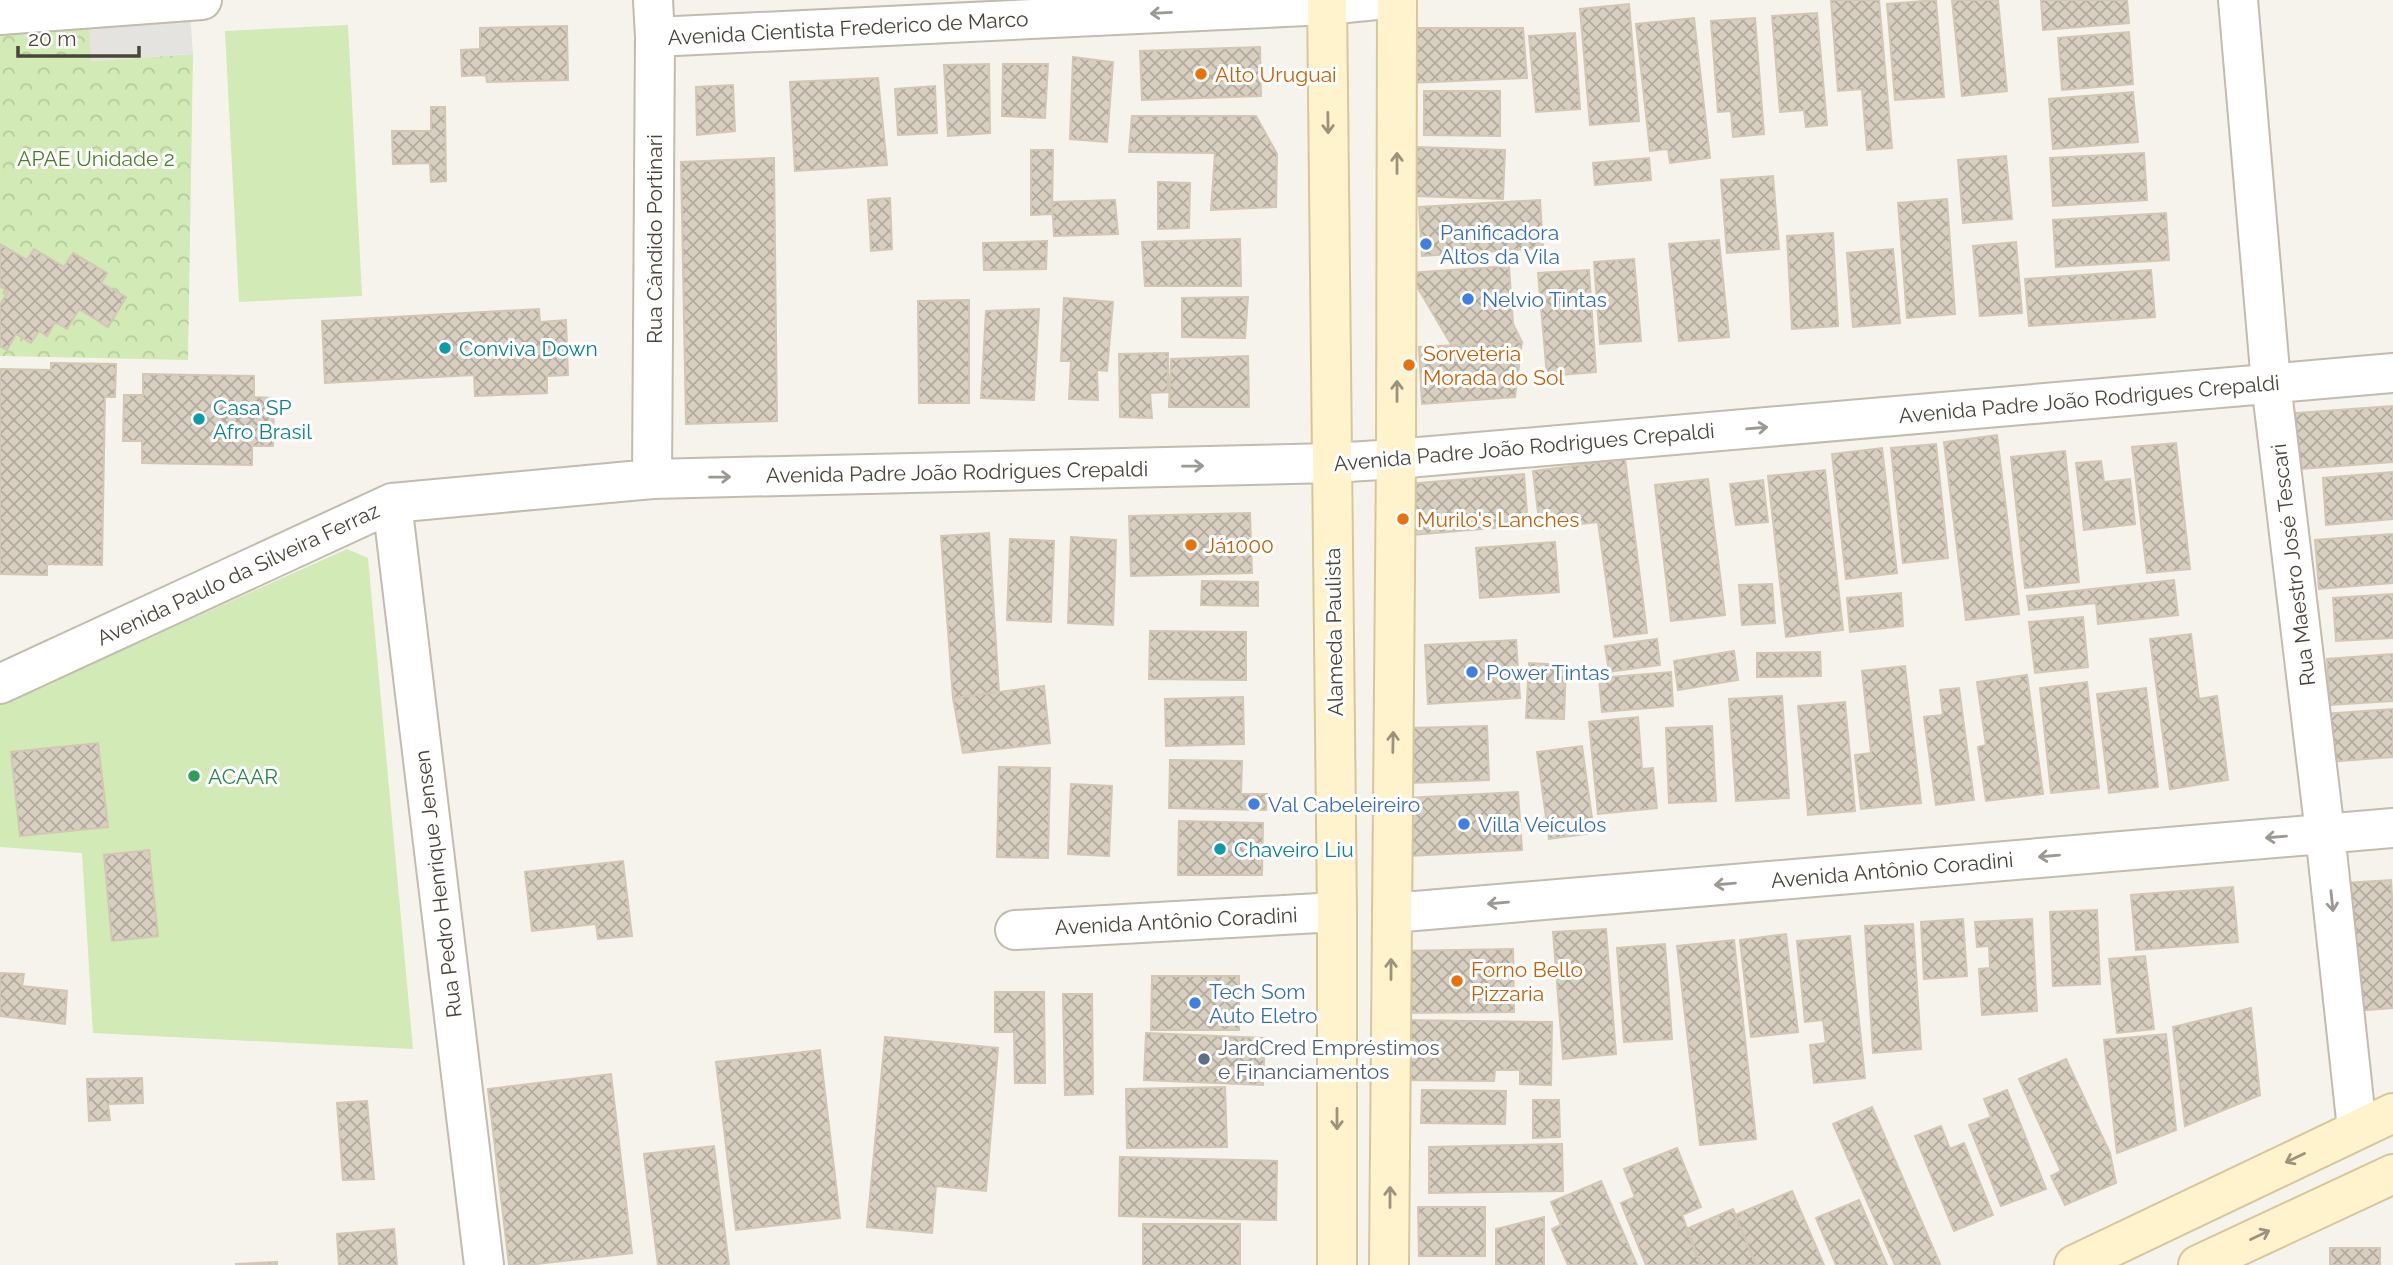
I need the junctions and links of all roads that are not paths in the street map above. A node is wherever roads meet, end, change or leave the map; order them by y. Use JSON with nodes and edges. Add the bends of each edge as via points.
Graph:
{"nodes":[{"id":1,"x":202,"y":0,"type":"edge"},
{"id":2,"x":1376,"y":0,"type":"edge"},
{"id":3,"x":1398,"y":0,"type":"edge"},
{"id":4,"x":2238,"y":0,"type":"edge"},
{"id":5,"x":1327,"y":3,"type":"edge"},
{"id":6,"x":0,"y":15,"type":"edge"},
{"id":7,"x":654,"y":18,"type":"edge"},
{"id":8,"x":2393,"y":373,"type":"edge"},
{"id":9,"x":2271,"y":383,"type":"junction"},
{"id":10,"x":1396,"y":459,"type":"junction"},
{"id":11,"x":1332,"y":463,"type":"junction"},
{"id":12,"x":652,"y":479,"type":"junction"},
{"id":13,"x":392,"y":503,"type":"junction"},
{"id":14,"x":0,"y":684,"type":"edge"},
{"id":15,"x":2393,"y":828,"type":"edge"},
{"id":16,"x":2325,"y":833,"type":"junction"},
{"id":17,"x":1337,"y":912,"type":"junction"},
{"id":18,"x":1392,"y":913,"type":"junction"},
{"id":19,"x":1015,"y":930,"type":"dead end"},
{"id":20,"x":2393,"y":1113,"type":"edge"},
{"id":21,"x":2357,"y":1129,"type":"junction"},
{"id":22,"x":2393,"y":1174,"type":"edge"},
{"id":23,"x":484,"y":1265,"type":"edge"},
{"id":24,"x":1337,"y":1265,"type":"edge"},
{"id":25,"x":1389,"y":1265,"type":"edge"},
{"id":26,"x":2074,"y":1265,"type":"edge"},
{"id":27,"x":2198,"y":1265,"type":"edge"}],
"edges":[{"from":1,"to":6,"type":"street"},
{"from":2,"to":5,"type":"street","name":"Avenida Cientista Frederico de Marco"},
{"from":10,"to":3,"type":"main road","one_way":true},
{"from":4,"to":9,"type":"street","name":"Rua Maestro José Tescari"},
{"from":5,"to":7,"type":"street","name":"Avenida Cientista Frederico de Marco","one_way":true},
{"from":5,"to":11,"type":"main road","name":"Alameda Paulista","one_way":true},
{"from":7,"to":12,"type":"street","name":"Rua Cândido Portinari"},
{"from":8,"to":9,"type":"street","name":"Avenida Padre João Rodrigues Crepaldi"},
{"from":10,"to":9,"type":"street","name":"Avenida Padre João Rodrigues Crepaldi","one_way":true},
{"from":9,"to":16,"type":"street","name":"Rua Maestro José Tescari"},
{"from":10,"to":11,"type":"street","name":"Avenida Padre João Rodrigues Crepaldi"},
{"from":18,"to":10,"type":"main road","one_way":true},
{"from":12,"to":11,"type":"street","name":"Avenida Padre João Rodrigues Crepaldi","one_way":true},
{"from":11,"to":17,"type":"main road","name":"Alameda Paulista"},
{"from":12,"to":13,"type":"street","name":"Avenida Paulo da Silveira Ferraz"},
{"from":13,"to":14,"type":"street","name":"Avenida Paulo da Silveira Ferraz"},
{"from":13,"to":23,"type":"street","name":"Rua Pedro Henrique Jensen"},
{"from":15,"to":16,"type":"street","name":"Avenida Antônio Coradini"},
{"from":16,"to":18,"type":"street","name":"Avenida Antônio Coradini","one_way":true},
{"from":16,"to":21,"type":"street","name":"Rua Maestro José Tescari","one_way":true},
{"from":17,"to":19,"type":"street","name":"Avenida Antônio Coradini"},
{"from":17,"to":24,"type":"main road","name":"Alameda Paulista","one_way":true},
{"from":25,"to":18,"type":"main road","one_way":true},
{"from":20,"to":21,"type":"main road"},
{"from":21,"to":26,"type":"main road","one_way":true},
{"from":27,"to":22,"type":"main road","one_way":true}]}
